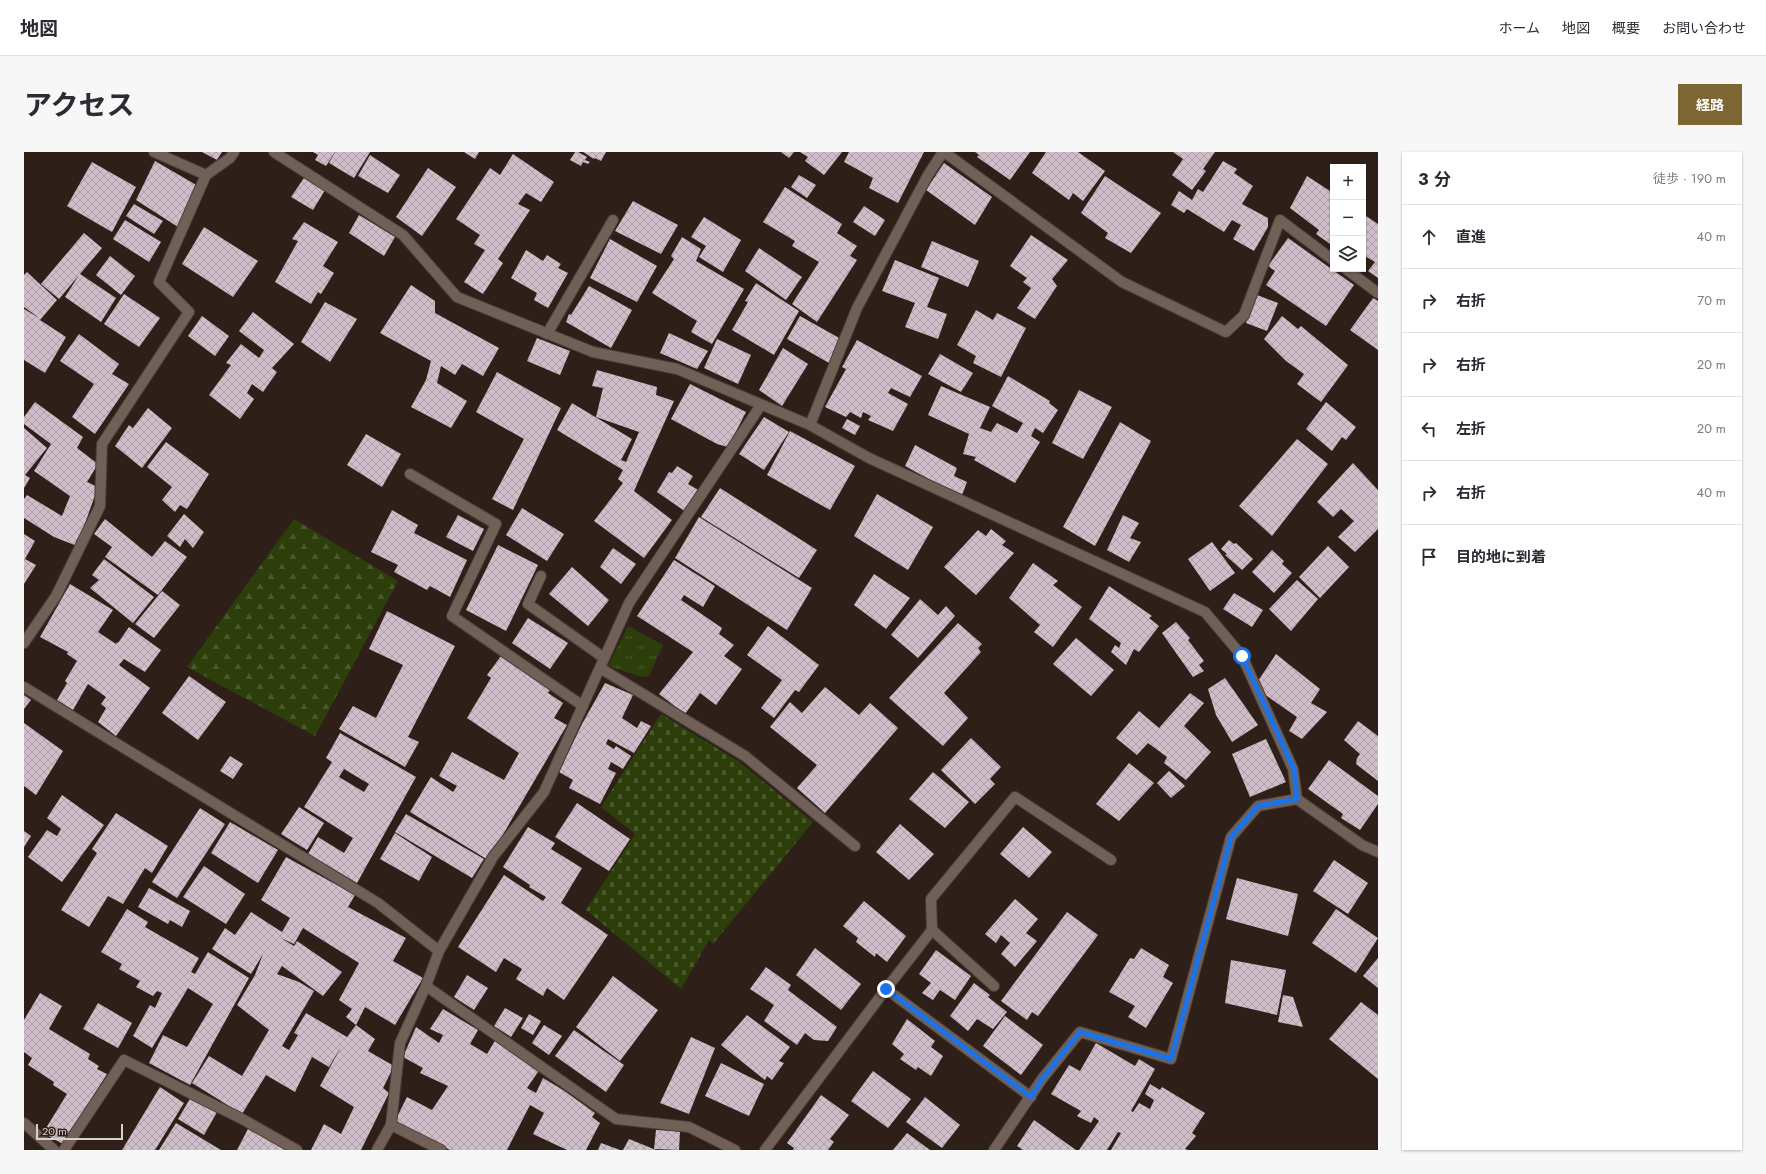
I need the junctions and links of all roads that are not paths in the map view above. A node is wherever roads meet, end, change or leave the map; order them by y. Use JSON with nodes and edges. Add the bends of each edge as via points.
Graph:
{"nodes":[{"id":1,"x":154,"y":152,"type":"edge"},
{"id":2,"x":234,"y":152,"type":"edge"},
{"id":3,"x":274,"y":152,"type":"edge"},
{"id":4,"x":944,"y":152,"type":"edge"},
{"id":5,"x":288,"y":155,"type":"edge"},
{"id":6,"x":206,"y":175,"type":"junction"},
{"id":7,"x":613,"y":220,"type":"dead end"},
{"id":8,"x":1330,"y":258,"type":"edge"},
{"id":9,"x":1350,"y":272,"type":"edge"},
{"id":10,"x":1378,"y":293,"type":"edge"},
{"id":11,"x":547,"y":334,"type":"junction"},
{"id":12,"x":761,"y":406,"type":"junction"},
{"id":13,"x":810,"y":425,"type":"junction"},
{"id":14,"x":410,"y":474,"type":"dead end"},
{"id":15,"x":541,"y":576,"type":"dead end"},
{"id":16,"x":24,"y":643,"type":"edge"},
{"id":17,"x":602,"y":663,"type":"junction"},
{"id":18,"x":24,"y":687,"type":"edge"},
{"id":19,"x":583,"y":706,"type":"junction"},
{"id":20,"x":1297,"y":799,"type":"junction"},
{"id":21,"x":855,"y":846,"type":"dead end"},
{"id":22,"x":1378,"y":852,"type":"edge"},
{"id":23,"x":1111,"y":860,"type":"dead end"},
{"id":24,"x":932,"y":930,"type":"junction"},
{"id":25,"x":438,"y":951,"type":"junction"},
{"id":26,"x":426,"y":986,"type":"junction"},
{"id":27,"x":994,"y":986,"type":"dead end"},
{"id":28,"x":886,"y":989,"type":"junction"},
{"id":29,"x":1031,"y":1097,"type":"junction"},
{"id":30,"x":24,"y":1123,"type":"edge"},
{"id":31,"x":391,"y":1125,"type":"junction"},
{"id":32,"x":54,"y":1150,"type":"edge"},
{"id":33,"x":64,"y":1150,"type":"edge"},
{"id":34,"x":297,"y":1150,"type":"edge"},
{"id":35,"x":377,"y":1150,"type":"edge"},
{"id":36,"x":441,"y":1150,"type":"edge"},
{"id":37,"x":735,"y":1150,"type":"edge"},
{"id":38,"x":764,"y":1150,"type":"edge"},
{"id":39,"x":994,"y":1150,"type":"edge"}],
"edges":[{"from":1,"to":6,"type":"street"},
{"from":2,"to":6,"type":"street","via":[[230,158]]},
{"from":3,"to":5,"type":"street"},
{"from":4,"to":8,"type":"street","via":[[1122,282],[1226,332],[1244,315],[1280,220]]},
{"from":4,"to":13,"type":"street","via":[[928,176],[857,308]]},
{"from":5,"to":11,"type":"street","via":[[403,235],[457,297]]},
{"from":6,"to":16,"type":"street","via":[[158,282],[189,312],[102,444],[100,506],[56,596]]},
{"from":7,"to":11,"type":"street"},
{"from":9,"to":10,"type":"street"},
{"from":11,"to":12,"type":"street","via":[[593,352],[677,369]]},
{"from":12,"to":13,"type":"street"},
{"from":12,"to":17,"type":"street","via":[[630,602]]},
{"from":13,"to":20,"type":"street","via":[[869,458],[1205,612],[1242,656],[1294,769]]},
{"from":14,"to":19,"type":"street","via":[[496,524],[452,616]]},
{"from":15,"to":17,"type":"street","via":[[528,604]]},
{"from":17,"to":19,"type":"street"},
{"from":17,"to":21,"type":"street","via":[[745,756]]},
{"from":18,"to":25,"type":"street","via":[[378,903]]},
{"from":19,"to":25,"type":"street","via":[[544,792],[493,857]]},
{"from":20,"to":22,"type":"street","via":[[1362,845]]},
{"from":20,"to":29,"type":"street","via":[[1258,806],[1231,837],[1171,1059],[1080,1032],[1042,1079]]},
{"from":23,"to":24,"type":"street","via":[[1015,797],[931,899]]},
{"from":24,"to":27,"type":"street"},
{"from":24,"to":28,"type":"street"},
{"from":25,"to":26,"type":"street"},
{"from":26,"to":31,"type":"street","via":[[400,1043]]},
{"from":26,"to":37,"type":"street","via":[[616,1119],[689,1127]]},
{"from":28,"to":29,"type":"street"},
{"from":28,"to":38,"type":"street"},
{"from":29,"to":39,"type":"street"},
{"from":30,"to":32,"type":"street"},
{"from":31,"to":35,"type":"street"},
{"from":31,"to":36,"type":"street"},
{"from":33,"to":34,"type":"street","via":[[124,1060],[244,1120]]}]}
